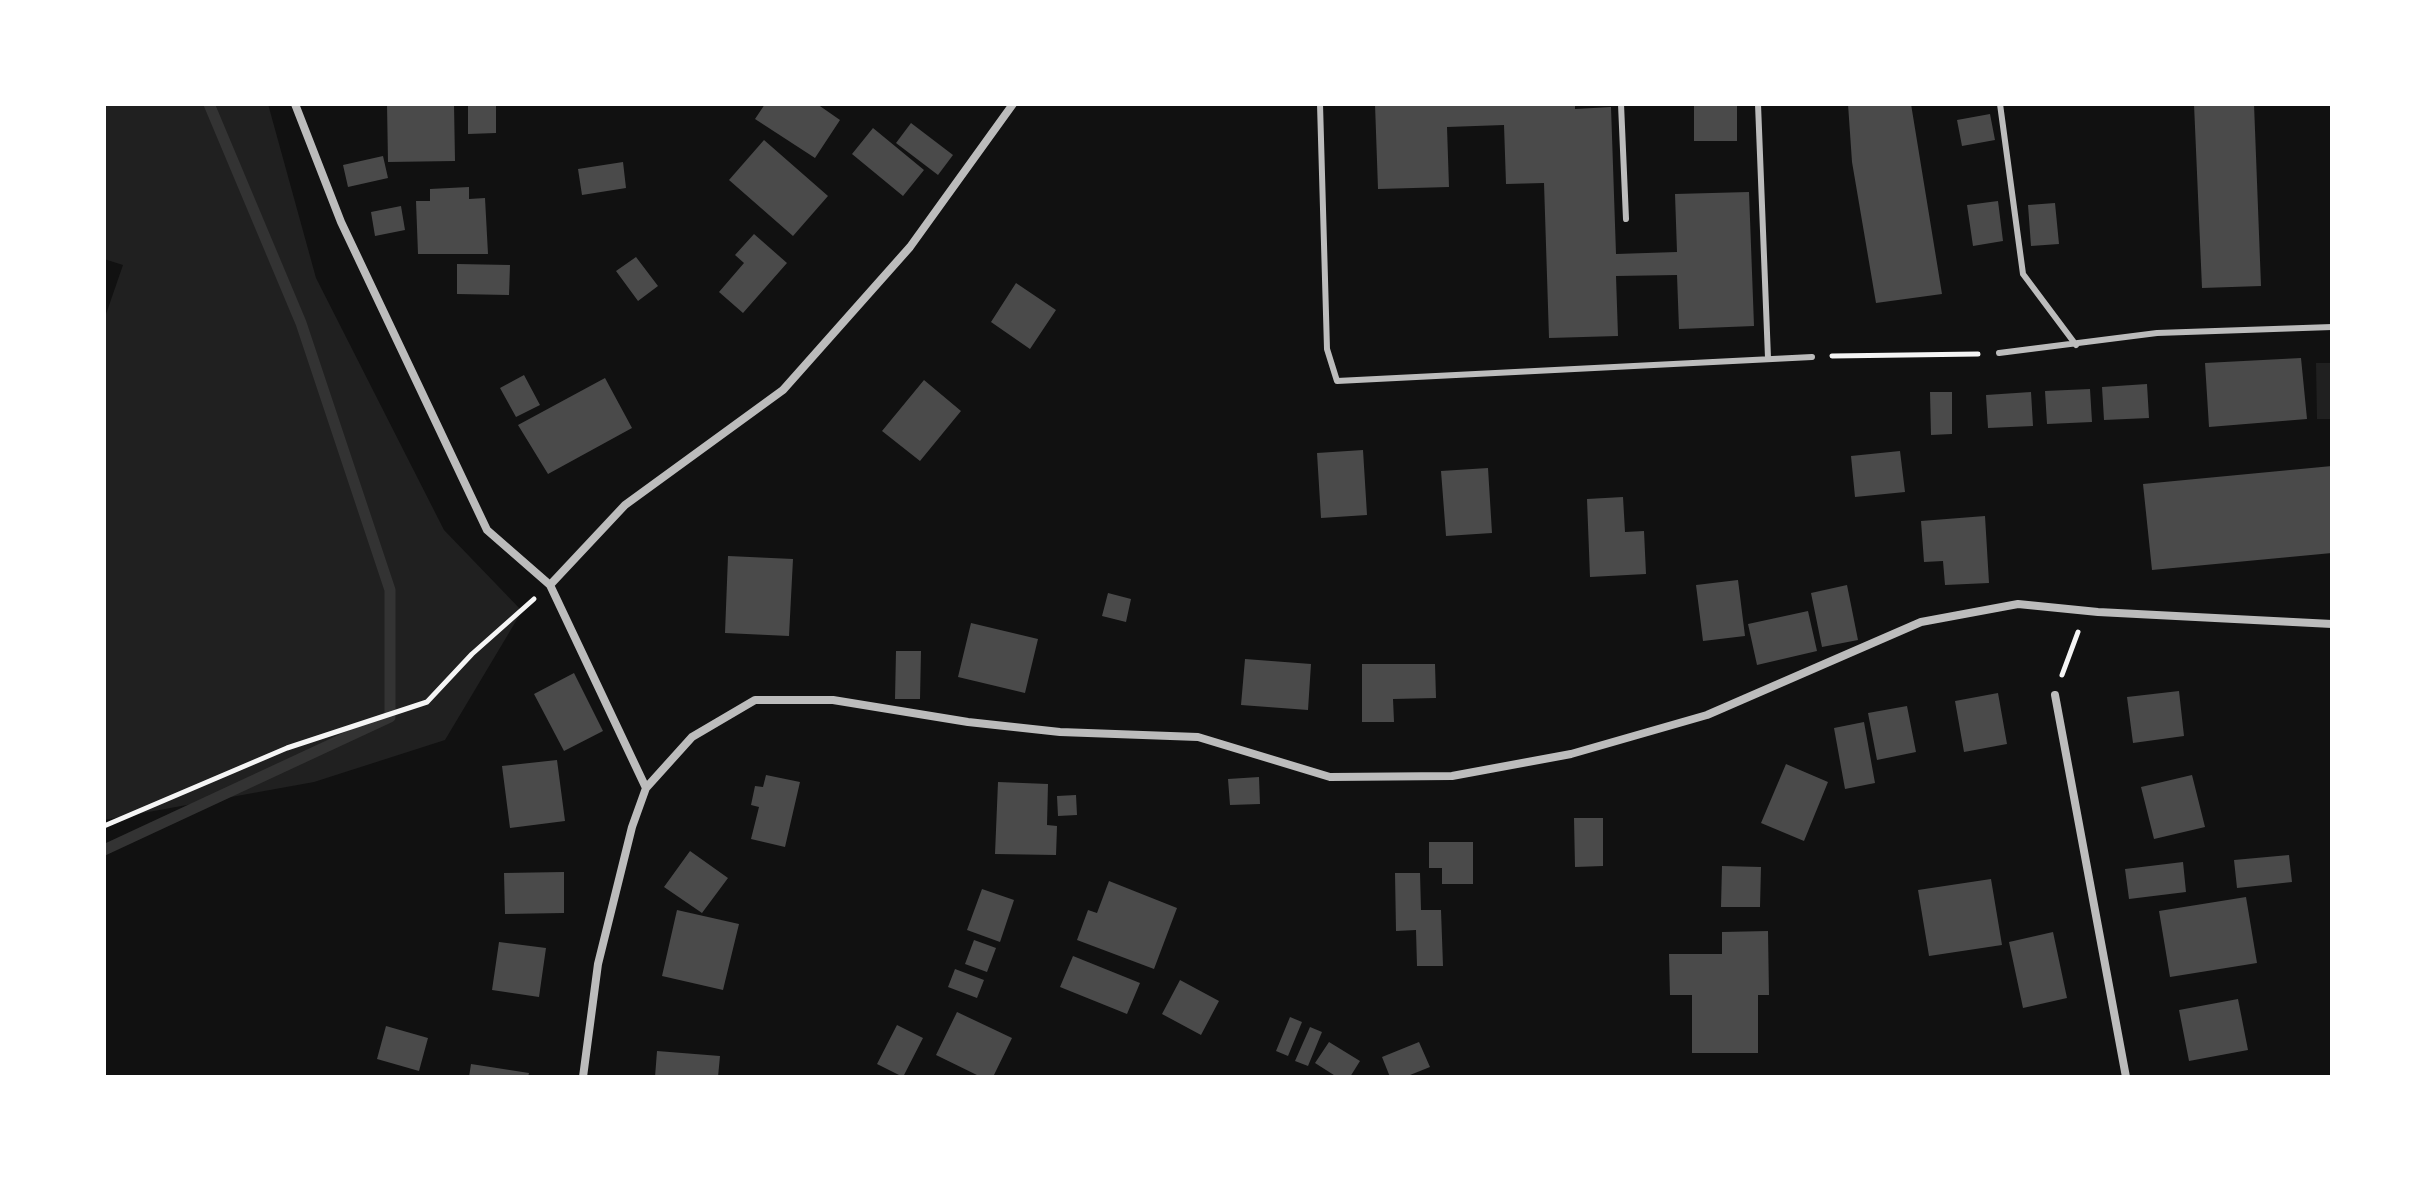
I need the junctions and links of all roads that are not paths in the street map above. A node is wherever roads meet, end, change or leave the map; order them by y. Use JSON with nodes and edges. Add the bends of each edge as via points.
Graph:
{"nodes":[{"id":1,"x":295,"y":104,"type":"edge"},
{"id":2,"x":1013,"y":104,"type":"edge"},
{"id":3,"x":1320,"y":104,"type":"edge"},
{"id":4,"x":1621,"y":104,"type":"edge"},
{"id":5,"x":1758,"y":104,"type":"edge"},
{"id":6,"x":2000,"y":104,"type":"edge"},
{"id":7,"x":1626,"y":219,"type":"dead end"},
{"id":8,"x":2332,"y":327,"type":"edge"},
{"id":9,"x":2076,"y":345,"type":"junction"},
{"id":10,"x":1999,"y":353,"type":"road end"},
{"id":11,"x":1812,"y":357,"type":"road end"},
{"id":12,"x":1768,"y":358,"type":"junction"},
{"id":13,"x":550,"y":585,"type":"junction"},
{"id":14,"x":2332,"y":624,"type":"edge"},
{"id":15,"x":2055,"y":695,"type":"road end"},
{"id":16,"x":646,"y":788,"type":"junction"},
{"id":17,"x":583,"y":1077,"type":"edge"},
{"id":18,"x":2126,"y":1077,"type":"edge"}],
"edges":[{"from":1,"to":13,"type":"street","via":[[341,222],[487,530]]},
{"from":2,"to":13,"type":"street","via":[[910,247],[783,390],[625,505]]},
{"from":3,"to":12,"type":"lane","via":[[1327,349],[1337,381]]},
{"from":4,"to":7,"type":"lane"},
{"from":5,"to":12,"type":"lane"},
{"from":6,"to":9,"type":"lane","via":[[2023,274]]},
{"from":8,"to":9,"type":"lane","via":[[2157,333]]},
{"from":9,"to":10,"type":"lane"},
{"from":11,"to":12,"type":"lane"},
{"from":13,"to":16,"type":"street"},
{"from":14,"to":16,"type":"street","via":[[2018,604],[1921,622],[1707,715],[1571,754],[1452,776],[1330,777],[1198,737],[1060,732],[833,700],[755,700],[692,737]]},
{"from":15,"to":18,"type":"street"},
{"from":16,"to":17,"type":"street","via":[[598,964]]}]}
